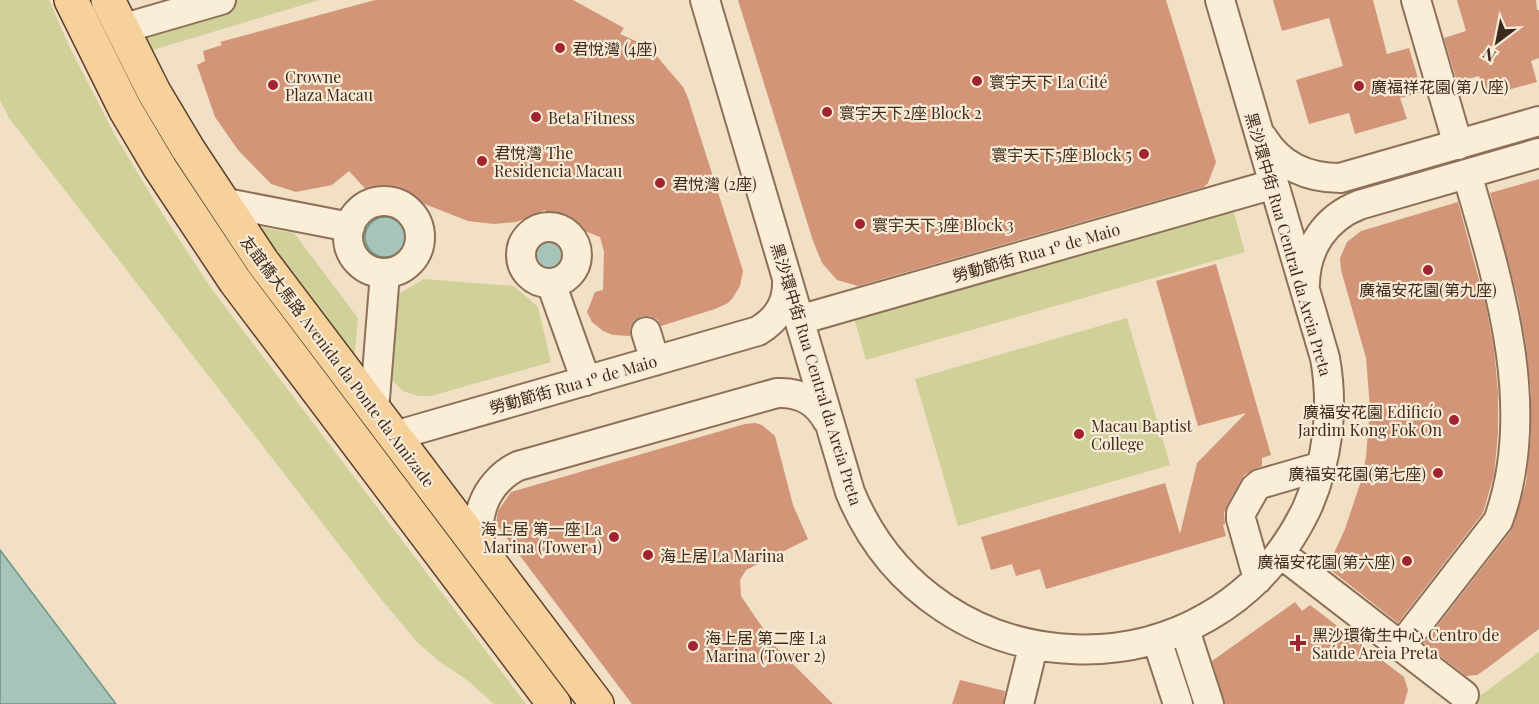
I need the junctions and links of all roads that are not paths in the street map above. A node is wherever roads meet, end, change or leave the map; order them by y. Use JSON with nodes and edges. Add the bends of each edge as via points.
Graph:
{"nodes":[{"id":1,"x":71,"y":0,"type":"edge"},
{"id":2,"x":221,"y":0,"type":"edge"},
{"id":3,"x":705,"y":0,"type":"edge"},
{"id":4,"x":1220,"y":0,"type":"edge"},
{"id":5,"x":1416,"y":0,"type":"edge"},
{"id":6,"x":115,"y":14,"type":"edge"},
{"id":7,"x":1539,"y":121,"type":"edge"},
{"id":8,"x":1256,"y":123,"type":"junction"},
{"id":9,"x":1458,"y":145,"type":"junction"},
{"id":10,"x":1539,"y":153,"type":"edge"},
{"id":11,"x":1376,"y":168,"type":"junction"},
{"id":12,"x":1467,"y":174,"type":"junction"},
{"id":13,"x":1274,"y":184,"type":"junction"},
{"id":14,"x":1385,"y":197,"type":"junction"},
{"id":15,"x":222,"y":202,"type":"junction"},
{"id":16,"x":350,"y":227,"type":"junction"},
{"id":17,"x":385,"y":273,"type":"junction"},
{"id":18,"x":786,"y":277,"type":"junction"},
{"id":19,"x":551,"y":283,"type":"dead end"},
{"id":20,"x":1308,"y":302,"type":"junction"},
{"id":21,"x":799,"y":320,"type":"junction"},
{"id":22,"x":646,"y":332,"type":"dead end"},
{"id":23,"x":655,"y":361,"type":"junction"},
{"id":24,"x":586,"y":381,"type":"junction"},
{"id":25,"x":384,"y":423,"type":"junction"},
{"id":26,"x":830,"y":424,"type":"junction"},
{"id":27,"x":1322,"y":466,"type":"junction"},
{"id":28,"x":1280,"y":553,"type":"junction"},
{"id":29,"x":491,"y":564,"type":"junction"},
{"id":30,"x":1258,"y":579,"type":"junction"},
{"id":31,"x":1185,"y":630,"type":"junction"},
{"id":32,"x":1157,"y":640,"type":"junction"},
{"id":33,"x":1401,"y":646,"type":"junction"},
{"id":34,"x":1033,"y":647,"type":"junction"},
{"id":35,"x":1464,"y":695,"type":"dead end"},
{"id":36,"x":554,"y":704,"type":"edge"},
{"id":37,"x":597,"y":704,"type":"edge"},
{"id":38,"x":1019,"y":704,"type":"edge"},
{"id":39,"x":1178,"y":704,"type":"edge"},
{"id":40,"x":1209,"y":704,"type":"edge"}],
"edges":[{"from":1,"to":36,"type":"main road","name":"友誼橋大馬路 Avenida da Ponte da Amizade","via":[[125,109],[222,263]]},
{"from":2,"to":6,"type":"street"},
{"from":3,"to":18,"type":"street","name":"黑沙環中街 Rua Central da Areia Preta"},
{"from":4,"to":8,"type":"street","name":"黑沙環中街 Rua Central da Areia Preta"},
{"from":5,"to":9,"type":"street"},
{"from":6,"to":15,"type":"main road","name":"友誼橋大馬路 Avenida da Ponte da Amizade","via":[[160,101]]},
{"from":7,"to":9,"type":"street"},
{"from":8,"to":11,"type":"street","via":[[1276,155],[1308,174],[1340,178]]},
{"from":8,"to":13,"type":"street","name":"黑沙環中街 Rua Central da Areia Preta"},
{"from":9,"to":11,"type":"street"},
{"from":10,"to":12,"type":"street"},
{"from":11,"to":14,"type":"street","via":[[1369,175],[1368,185],[1373,194]]},
{"from":12,"to":14,"type":"street"},
{"from":12,"to":33,"type":"street","via":[[1515,353],[1519,412],[1514,471],[1508,500],[1497,521]]},
{"from":13,"to":20,"type":"street","name":"黑沙環中街 Rua Central da Areia Preta"},
{"from":13,"to":21,"type":"street","name":"勞動節街 Rua 1º de Maio"},
{"from":14,"to":20,"type":"street","via":[[1347,211],[1321,233],[1306,271]]},
{"from":15,"to":16,"type":"street"},
{"from":15,"to":25,"type":"main road","name":"友誼橋大馬路 Avenida da Ponte da Amizade"},
{"from":16,"to":17,"type":"street","via":[[349,244],[357,260],[371,271]]},
{"from":16,"to":17,"type":"street","via":[[361,210],[380,202],[397,204],[412,215],[419,231],[416,254],[402,268]]},
{"from":17,"to":25,"type":"street"},
{"from":18,"to":21,"type":"street","name":"黑沙環中街 Rua Central da Areia Preta"},
{"from":18,"to":23,"type":"street","name":"勞動節街 Rua 1º de Maio","via":[[785,300],[766,326]]},
{"from":19,"to":24,"type":"street"},
{"from":20,"to":27,"type":"street","name":"黑沙環中街 Rua Central da Areia Preta","via":[[1325,358],[1328,384],[1329,424]]},
{"from":21,"to":26,"type":"street","name":"黑沙環中街 Rua Central da Areia Preta"},
{"from":22,"to":23,"type":"street"},
{"from":23,"to":24,"type":"street","name":"勞動節街 Rua 1º de Maio"},
{"from":24,"to":25,"type":"street","name":"勞動節街 Rua 1º de Maio"},
{"from":25,"to":29,"type":"main road","name":"友誼橋大馬路 Avenida da Ponte da Amizade"},
{"from":26,"to":29,"type":"street","via":[[809,400],[793,393],[777,393],[518,466],[496,482],[482,506],[480,539]]},
{"from":26,"to":34,"type":"street","name":"黑沙環中街 Rua Central da Areia Preta","via":[[853,500],[871,535],[895,567],[919,591],[957,618],[993,635]]},
{"from":27,"to":28,"type":"street","name":"黑沙環中街 Rua Central da Areia Preta","via":[[1302,519]]},
{"from":27,"to":30,"type":"street","via":[[1260,484],[1250,496],[1241,519]]},
{"from":28,"to":30,"type":"street","name":"黑沙環中街 Rua Central da Areia Preta"},
{"from":28,"to":33,"type":"street"},
{"from":29,"to":37,"type":"main road","name":"友誼橋大馬路 Avenida da Ponte da Amizade"},
{"from":30,"to":31,"type":"street","name":"黑沙環中街 Rua Central da Areia Preta","via":[[1223,608]]},
{"from":31,"to":32,"type":"street","name":"黑沙環中街 Rua Central da Areia Preta"},
{"from":31,"to":40,"type":"street"},
{"from":32,"to":34,"type":"street","name":"黑沙環中街 Rua Central da Areia Preta","via":[[1092,652]]},
{"from":32,"to":39,"type":"street"},
{"from":33,"to":35,"type":"street"},
{"from":34,"to":38,"type":"street"}]}
